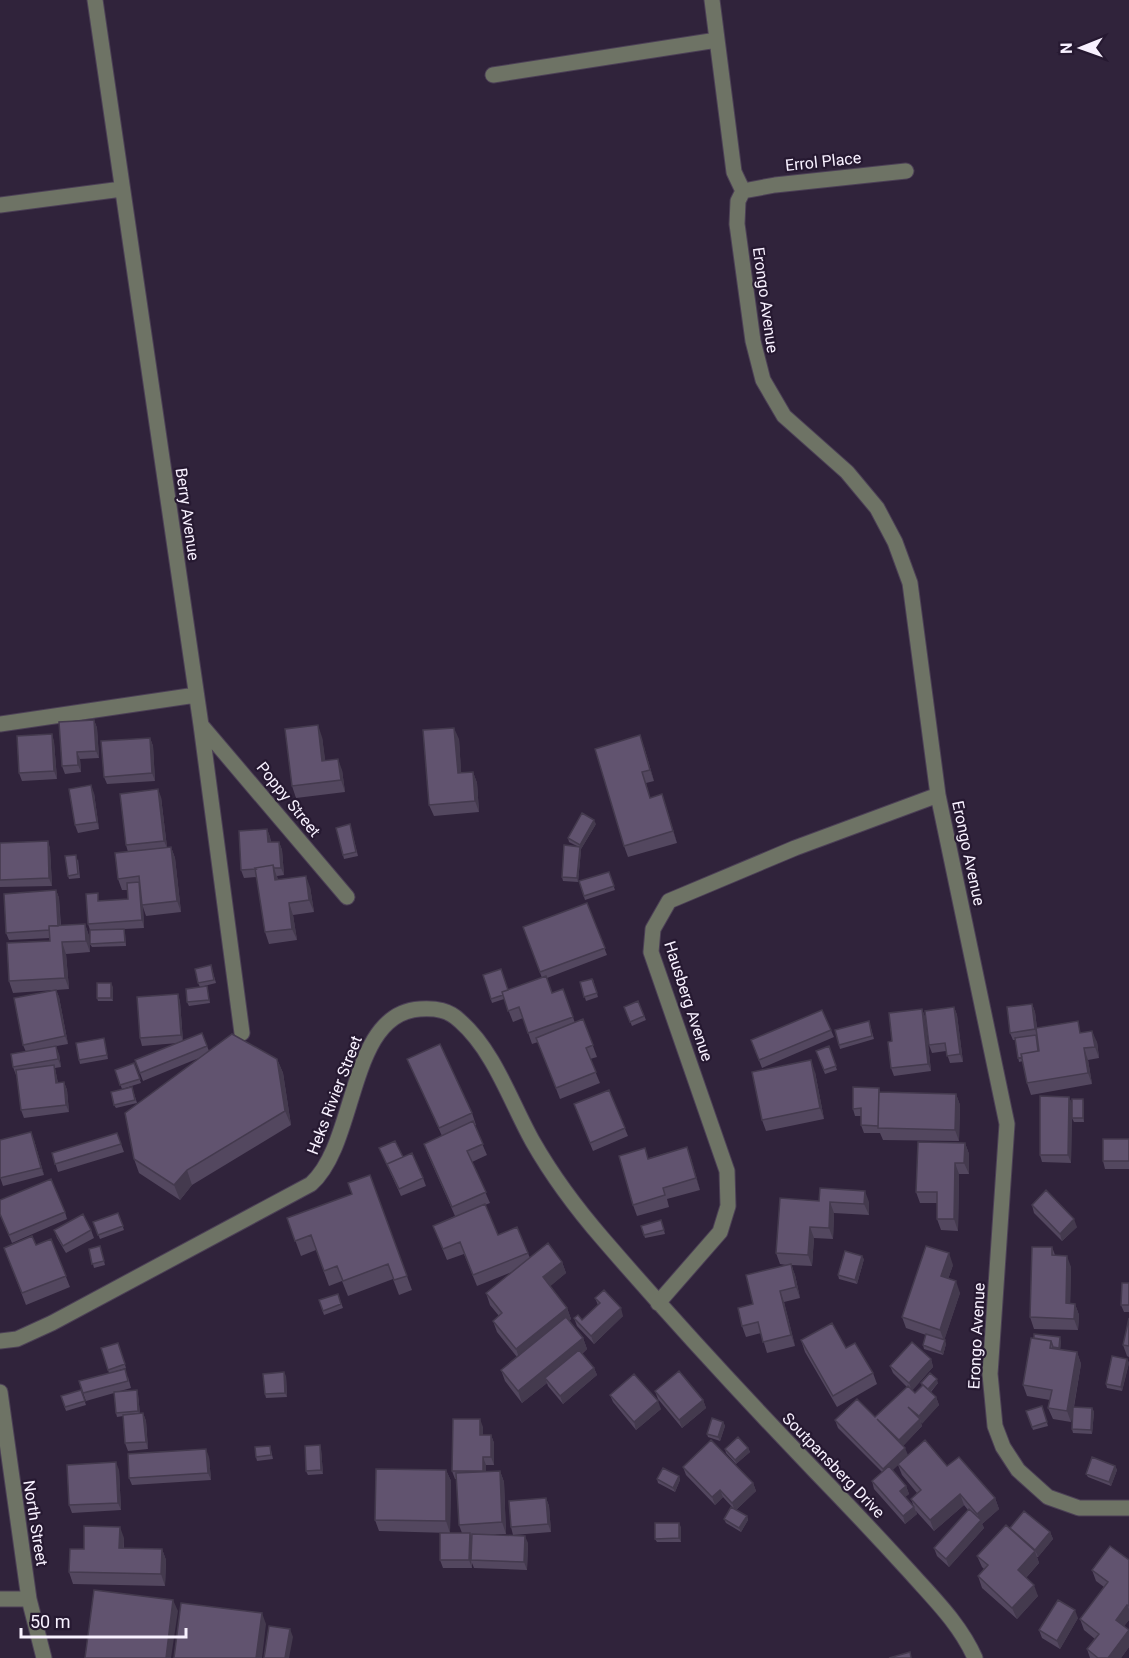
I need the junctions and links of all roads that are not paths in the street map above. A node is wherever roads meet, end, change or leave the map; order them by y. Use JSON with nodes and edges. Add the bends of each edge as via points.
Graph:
{"nodes":[{"id":1,"x":95,"y":0,"type":"edge"},
{"id":2,"x":712,"y":0,"type":"edge"},
{"id":3,"x":717,"y":40,"type":"junction"},
{"id":4,"x":493,"y":75,"type":"dead end"},
{"id":5,"x":906,"y":171,"type":"dead end"},
{"id":6,"x":122,"y":189,"type":"junction"},
{"id":7,"x":743,"y":191,"type":"junction"},
{"id":8,"x":0,"y":205,"type":"edge"},
{"id":9,"x":196,"y":695,"type":"junction"},
{"id":10,"x":0,"y":724,"type":"edge"},
{"id":11,"x":201,"y":724,"type":"junction"},
{"id":12,"x":938,"y":795,"type":"junction"},
{"id":13,"x":347,"y":897,"type":"dead end"},
{"id":14,"x":242,"y":1033,"type":"dead end"},
{"id":15,"x":658,"y":1303,"type":"junction"},
{"id":16,"x":0,"y":1341,"type":"edge"},
{"id":17,"x":0,"y":1392,"type":"edge"},
{"id":18,"x":1129,"y":1508,"type":"edge"},
{"id":19,"x":0,"y":1599,"type":"edge"},
{"id":20,"x":29,"y":1599,"type":"junction"},
{"id":21,"x":44,"y":1658,"type":"edge"},
{"id":22,"x":975,"y":1658,"type":"edge"}],
"edges":[{"from":1,"to":6,"type":"street","name":"Berry Avenue"},
{"from":2,"to":3,"type":"street"},
{"from":3,"to":4,"type":"street"},
{"from":3,"to":7,"type":"street","via":[[734,172]]},
{"from":5,"to":7,"type":"street","name":"Errol Place","via":[[808,180]]},
{"from":6,"to":8,"type":"street"},
{"from":6,"to":9,"type":"street","name":"Berry Avenue"},
{"from":7,"to":12,"type":"street","name":"Erongo Avenue","via":[[738,201],[737,224],[759,370],[784,416],[829,454],[877,508],[904,563],[918,628]]},
{"from":9,"to":10,"type":"street"},
{"from":9,"to":11,"type":"street","name":"Berry Avenue"},
{"from":11,"to":13,"type":"street","name":"Poppy Street"},
{"from":11,"to":14,"type":"street","name":"Berry Avenue"},
{"from":12,"to":15,"type":"street","name":"Hausberg Avenue","via":[[742,870],[669,901],[662,910],[653,929],[651,952],[720,1148],[730,1192],[720,1232]]},
{"from":12,"to":18,"type":"street","name":"Erongo Avenue","via":[[1007,1124],[990,1374],[993,1417],[1010,1459],[1037,1489],[1067,1505],[1106,1510]]},
{"from":15,"to":16,"type":"street","name":"Heks Rivier Street","via":[[566,1194],[472,1034],[450,1013],[419,1009],[391,1018],[374,1038],[336,1148],[311,1184],[52,1323],[17,1339]]},
{"from":15,"to":22,"type":"street","name":"Soutpansberg Drive","via":[[948,1613]]},
{"from":17,"to":20,"type":"street","name":"North Street"},
{"from":19,"to":20,"type":"street"},
{"from":20,"to":21,"type":"street","name":"North Street"}]}
